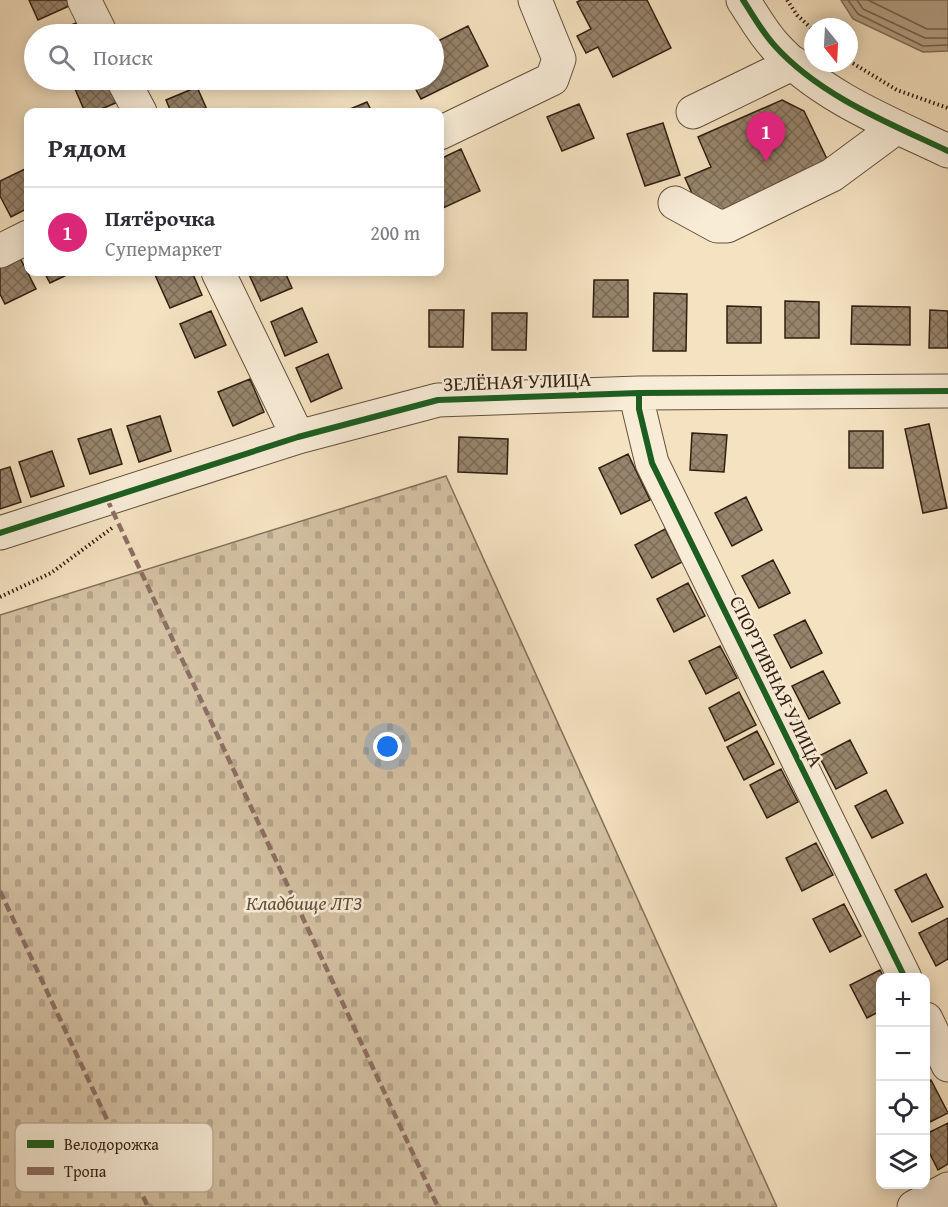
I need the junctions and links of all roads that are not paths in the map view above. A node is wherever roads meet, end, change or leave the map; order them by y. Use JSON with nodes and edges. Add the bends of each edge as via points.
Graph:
{"nodes":[{"id":1,"x":84,"y":0,"type":"edge"},
{"id":2,"x":535,"y":0,"type":"edge"},
{"id":3,"x":743,"y":0,"type":"edge"},
{"id":4,"x":96,"y":24,"type":"edge"},
{"id":5,"x":794,"y":63,"type":"junction"},
{"id":6,"x":128,"y":90,"type":"edge"},
{"id":7,"x":138,"y":108,"type":"edge"},
{"id":8,"x":693,"y":112,"type":"dead end"},
{"id":9,"x":897,"y":127,"type":"junction"},
{"id":10,"x":444,"y":131,"type":"edge"},
{"id":11,"x":948,"y":151,"type":"edge"},
{"id":12,"x":675,"y":203,"type":"dead end"},
{"id":13,"x":24,"y":239,"type":"edge"},
{"id":14,"x":0,"y":251,"type":"edge"},
{"id":15,"x":220,"y":276,"type":"edge"},
{"id":16,"x":948,"y":391,"type":"edge"},
{"id":17,"x":639,"y":393,"type":"junction"},
{"id":18,"x":298,"y":437,"type":"junction"},
{"id":19,"x":0,"y":533,"type":"edge"},
{"id":20,"x":903,"y":973,"type":"edge"},
{"id":21,"x":930,"y":1027,"type":"edge"},
{"id":22,"x":948,"y":1065,"type":"edge"},
{"id":23,"x":948,"y":1189,"type":"edge"},
{"id":24,"x":914,"y":1207,"type":"edge"}],
"edges":[{"from":1,"to":4,"type":"street"},
{"from":2,"to":10,"type":"street","via":[[558,59],[552,79]]},
{"from":3,"to":5,"type":"street","via":[[775,46]]},
{"from":5,"to":8,"type":"street"},
{"from":5,"to":9,"type":"street","via":[[862,110]]},
{"from":6,"to":7,"type":"street"},
{"from":9,"to":11,"type":"street"},
{"from":9,"to":12,"type":"street","via":[[832,175],[727,226],[717,226]]},
{"from":13,"to":14,"type":"street"},
{"from":15,"to":18,"type":"street"},
{"from":16,"to":17,"type":"street","name":"ЗЕЛЁНАЯ УЛИЦА"},
{"from":17,"to":18,"type":"street","name":"ЗЕЛЁНАЯ УЛИЦА","via":[[438,400]]},
{"from":17,"to":20,"type":"street","name":"СПОРТИВНАЯ УЛИЦА","via":[[652,463]]},
{"from":18,"to":19,"type":"street","name":"ЗЕЛЁНАЯ УЛИЦА"},
{"from":21,"to":22,"type":"street"},
{"from":23,"to":24,"type":"street"}]}
